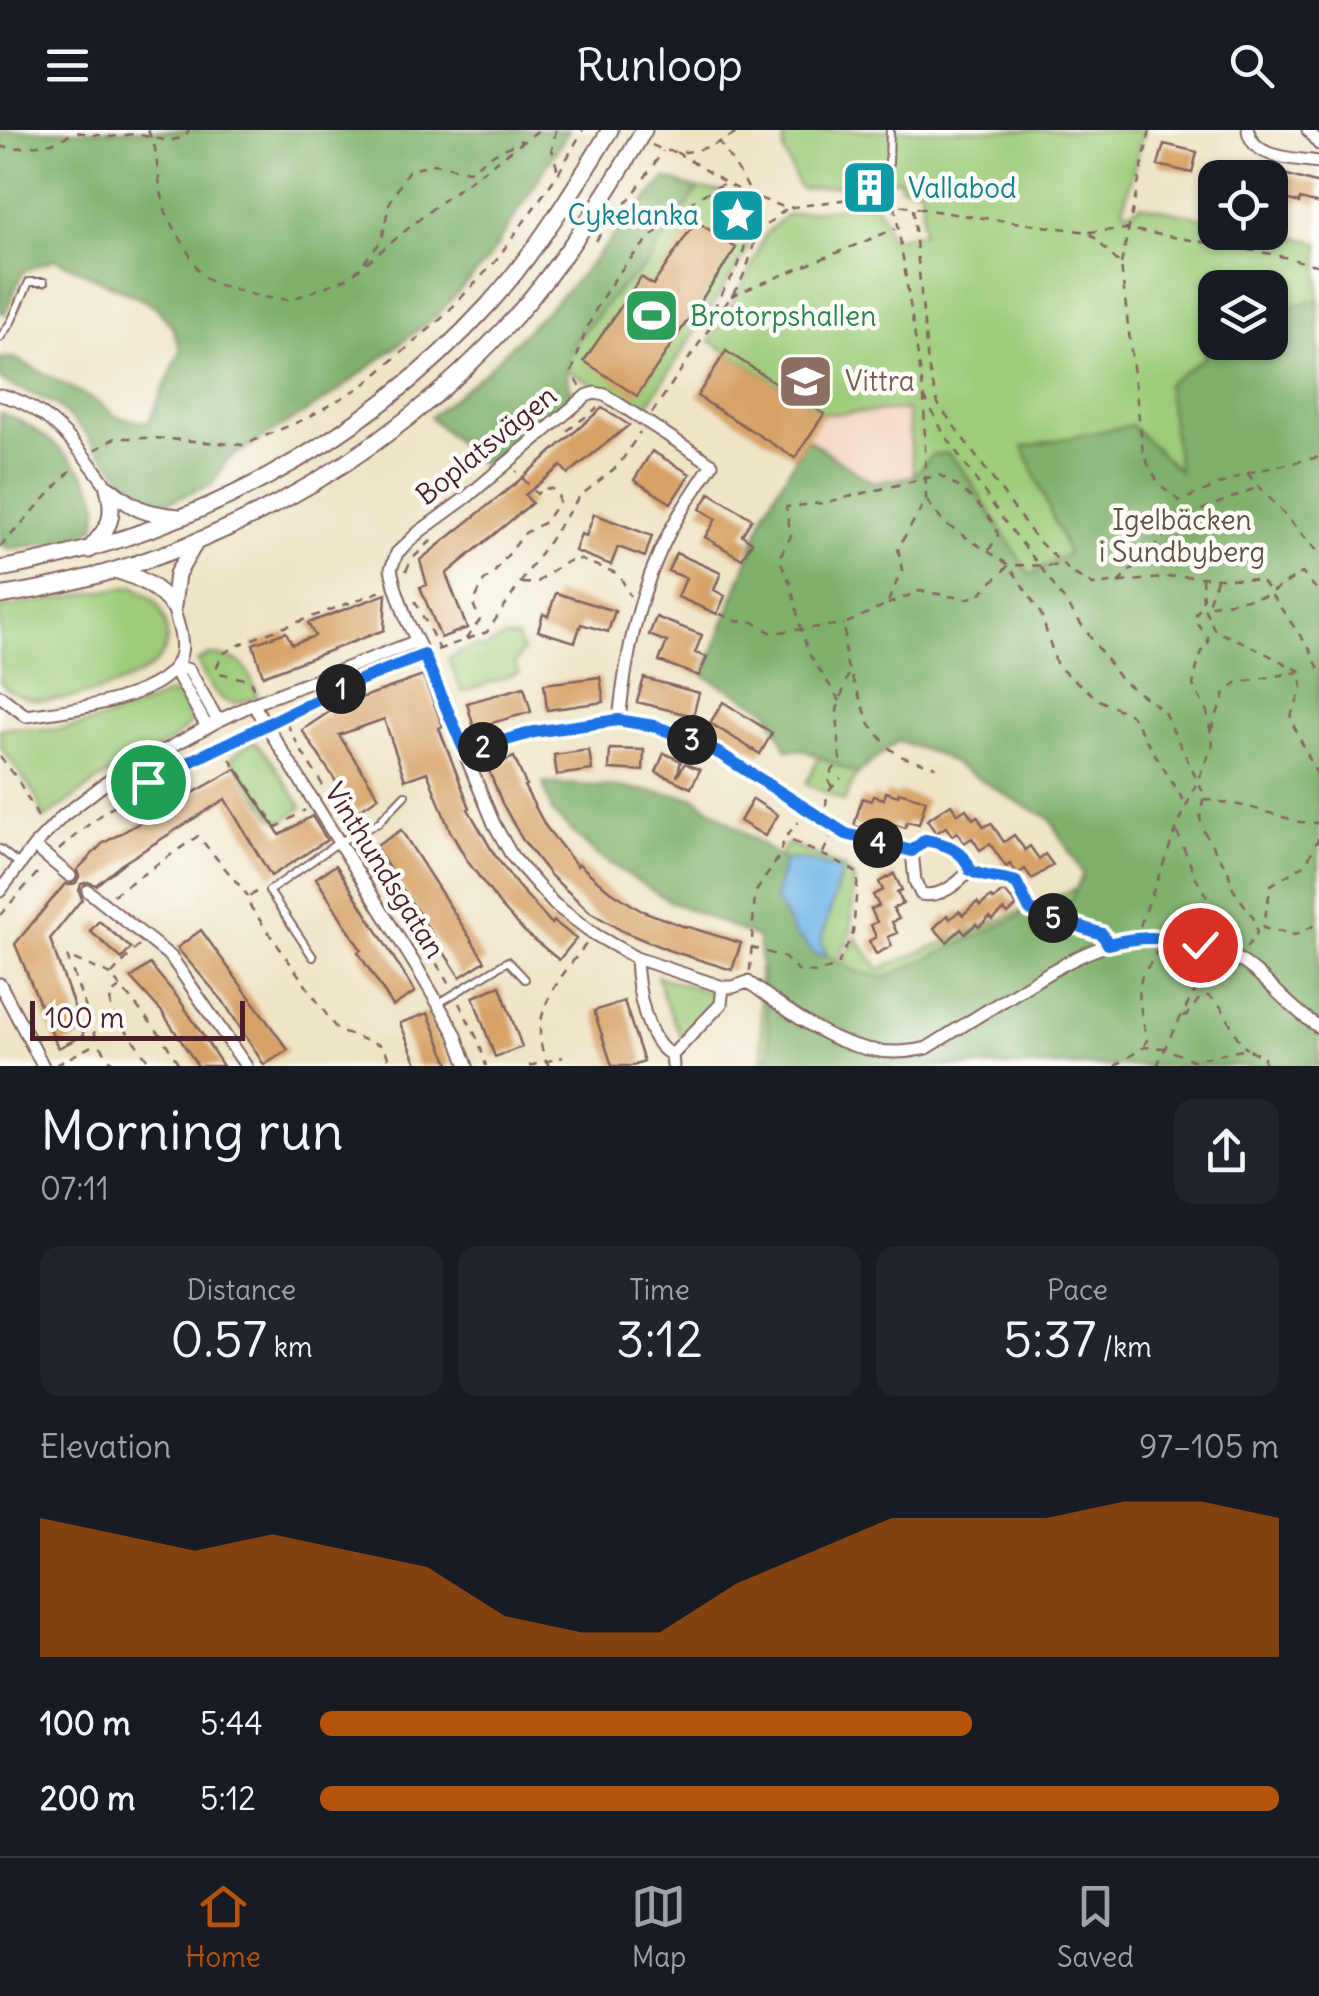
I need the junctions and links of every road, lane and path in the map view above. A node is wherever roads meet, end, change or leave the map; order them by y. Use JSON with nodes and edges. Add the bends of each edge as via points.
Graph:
{"nodes":[{"id":1,"x":148,"y":130,"type":"edge"},
{"id":2,"x":189,"y":130,"type":"edge"},
{"id":3,"x":538,"y":130,"type":"edge"},
{"id":4,"x":556,"y":130,"type":"edge"},
{"id":5,"x":583,"y":130,"type":"edge"},
{"id":6,"x":610,"y":130,"type":"edge"},
{"id":7,"x":742,"y":130,"type":"edge"},
{"id":8,"x":890,"y":130,"type":"edge"},
{"id":9,"x":1150,"y":130,"type":"edge"},
{"id":10,"x":1248,"y":130,"type":"edge"},
{"id":11,"x":1308,"y":130,"type":"edge"},
{"id":12,"x":532,"y":135,"type":"junction"},
{"id":13,"x":150,"y":137,"type":"junction"},
{"id":14,"x":647,"y":137,"type":"edge"},
{"id":15,"x":720,"y":143,"type":"junction"},
{"id":16,"x":1319,"y":144,"type":"edge"},
{"id":17,"x":0,"y":147,"type":"edge"},
{"id":18,"x":663,"y":151,"type":"junction"},
{"id":19,"x":676,"y":152,"type":"junction"},
{"id":20,"x":1319,"y":162,"type":"edge"},
{"id":21,"x":889,"y":163,"type":"dead end"},
{"id":22,"x":850,"y":168,"type":"dead end"},
{"id":23,"x":558,"y":174,"type":"junction"},
{"id":24,"x":726,"y":183,"type":"junction"},
{"id":25,"x":750,"y":195,"type":"junction"},
{"id":26,"x":855,"y":198,"type":"junction"},
{"id":27,"x":754,"y":204,"type":"junction"},
{"id":28,"x":894,"y":205,"type":"junction"},
{"id":29,"x":913,"y":207,"type":"junction"},
{"id":30,"x":787,"y":208,"type":"junction"},
{"id":31,"x":897,"y":228,"type":"junction"},
{"id":32,"x":1127,"y":229,"type":"junction"},
{"id":33,"x":1089,"y":232,"type":"junction"},
{"id":34,"x":754,"y":235,"type":"junction"},
{"id":35,"x":596,"y":241,"type":"dead end"},
{"id":36,"x":1121,"y":265,"type":"junction"},
{"id":37,"x":1319,"y":266,"type":"edge"},
{"id":38,"x":355,"y":272,"type":"junction"},
{"id":39,"x":44,"y":282,"type":"dead end"},
{"id":40,"x":730,"y":297,"type":"junction"},
{"id":41,"x":707,"y":331,"type":"junction"},
{"id":42,"x":0,"y":338,"type":"edge"},
{"id":43,"x":0,"y":396,"type":"edge"},
{"id":44,"x":586,"y":396,"type":"junction"},
{"id":45,"x":924,"y":396,"type":"junction"},
{"id":46,"x":605,"y":402,"type":"dead end"},
{"id":47,"x":647,"y":420,"type":"junction"},
{"id":48,"x":562,"y":435,"type":"dead end"},
{"id":49,"x":85,"y":455,"type":"junction"},
{"id":50,"x":1319,"y":458,"type":"edge"},
{"id":51,"x":517,"y":469,"type":"dead end"},
{"id":52,"x":1246,"y":472,"type":"junction"},
{"id":53,"x":926,"y":478,"type":"junction"},
{"id":54,"x":1258,"y":487,"type":"junction"},
{"id":55,"x":108,"y":488,"type":"junction"},
{"id":56,"x":926,"y":500,"type":"junction"},
{"id":57,"x":182,"y":517,"type":"junction"},
{"id":58,"x":438,"y":534,"type":"dead end"},
{"id":59,"x":195,"y":544,"type":"junction"},
{"id":60,"x":0,"y":546,"type":"edge"},
{"id":61,"x":88,"y":550,"type":"junction"},
{"id":62,"x":988,"y":552,"type":"junction"},
{"id":63,"x":1319,"y":553,"type":"edge"},
{"id":64,"x":1009,"y":565,"type":"junction"},
{"id":65,"x":1039,"y":565,"type":"junction"},
{"id":66,"x":1064,"y":566,"type":"junction"},
{"id":67,"x":0,"y":568,"type":"edge"},
{"id":68,"x":117,"y":571,"type":"junction"},
{"id":69,"x":404,"y":576,"type":"dead end"},
{"id":70,"x":1202,"y":576,"type":"junction"},
{"id":71,"x":1218,"y":578,"type":"junction"},
{"id":72,"x":520,"y":583,"type":"junction"},
{"id":73,"x":1118,"y":584,"type":"junction"},
{"id":74,"x":395,"y":586,"type":"junction"},
{"id":75,"x":1319,"y":592,"type":"edge"},
{"id":76,"x":1270,"y":593,"type":"junction"},
{"id":77,"x":0,"y":596,"type":"edge"},
{"id":78,"x":414,"y":600,"type":"dead end"},
{"id":79,"x":887,"y":604,"type":"junction"},
{"id":80,"x":173,"y":606,"type":"junction"},
{"id":81,"x":1203,"y":606,"type":"junction"},
{"id":82,"x":638,"y":611,"type":"junction"},
{"id":83,"x":720,"y":614,"type":"dead end"},
{"id":84,"x":845,"y":624,"type":"junction"},
{"id":85,"x":801,"y":630,"type":"junction"},
{"id":86,"x":466,"y":640,"type":"junction"},
{"id":87,"x":417,"y":641,"type":"junction"},
{"id":88,"x":440,"y":649,"type":"junction"},
{"id":89,"x":424,"y":655,"type":"junction"},
{"id":90,"x":177,"y":666,"type":"junction"},
{"id":91,"x":1319,"y":670,"type":"edge"},
{"id":92,"x":1300,"y":671,"type":"junction"},
{"id":93,"x":849,"y":672,"type":"junction"},
{"id":94,"x":2,"y":701,"type":"edge"},
{"id":95,"x":840,"y":701,"type":"junction"},
{"id":96,"x":253,"y":704,"type":"junction"},
{"id":97,"x":618,"y":720,"type":"junction"},
{"id":98,"x":213,"y":724,"type":"junction"},
{"id":99,"x":265,"y":724,"type":"junction"},
{"id":100,"x":1210,"y":731,"type":"junction"},
{"id":101,"x":220,"y":745,"type":"junction"},
{"id":102,"x":465,"y":752,"type":"junction"},
{"id":103,"x":0,"y":756,"type":"edge"},
{"id":104,"x":936,"y":767,"type":"dead end"},
{"id":105,"x":841,"y":778,"type":"dead end"},
{"id":106,"x":1319,"y":778,"type":"edge"},
{"id":107,"x":1197,"y":783,"type":"junction"},
{"id":108,"x":832,"y":787,"type":"junction"},
{"id":109,"x":405,"y":795,"type":"dead end"},
{"id":110,"x":1204,"y":799,"type":"junction"},
{"id":111,"x":315,"y":804,"type":"junction"},
{"id":112,"x":825,"y":804,"type":"dead end"},
{"id":113,"x":1186,"y":805,"type":"junction"},
{"id":114,"x":806,"y":811,"type":"junction"},
{"id":115,"x":1319,"y":823,"type":"edge"},
{"id":116,"x":836,"y":828,"type":"junction"},
{"id":117,"x":48,"y":830,"type":"junction"},
{"id":118,"x":1176,"y":830,"type":"junction"},
{"id":119,"x":1319,"y":836,"type":"edge"},
{"id":120,"x":785,"y":838,"type":"junction"},
{"id":121,"x":339,"y":842,"type":"junction"},
{"id":122,"x":64,"y":845,"type":"junction"},
{"id":123,"x":34,"y":846,"type":"junction"},
{"id":124,"x":0,"y":849,"type":"edge"},
{"id":125,"x":912,"y":851,"type":"junction"},
{"id":126,"x":822,"y":854,"type":"junction"},
{"id":127,"x":50,"y":858,"type":"junction"},
{"id":128,"x":20,"y":864,"type":"junction"},
{"id":129,"x":970,"y":870,"type":"junction"},
{"id":130,"x":70,"y":876,"type":"dead end"},
{"id":131,"x":0,"y":891,"type":"edge"},
{"id":132,"x":88,"y":891,"type":"dead end"},
{"id":133,"x":250,"y":897,"type":"dead end"},
{"id":134,"x":104,"y":903,"type":"junction"},
{"id":135,"x":0,"y":915,"type":"edge"},
{"id":136,"x":1319,"y":923,"type":"edge"},
{"id":137,"x":594,"y":934,"type":"junction"},
{"id":138,"x":147,"y":937,"type":"junction"},
{"id":139,"x":1160,"y":937,"type":"junction"},
{"id":140,"x":1129,"y":938,"type":"junction"},
{"id":141,"x":1108,"y":944,"type":"junction"},
{"id":142,"x":751,"y":947,"type":"junction"},
{"id":143,"x":1217,"y":950,"type":"junction"},
{"id":144,"x":313,"y":958,"type":"dead end"},
{"id":145,"x":636,"y":958,"type":"junction"},
{"id":146,"x":1249,"y":968,"type":"junction"},
{"id":147,"x":111,"y":975,"type":"junction"},
{"id":148,"x":525,"y":980,"type":"dead end"},
{"id":149,"x":748,"y":982,"type":"junction"},
{"id":150,"x":0,"y":984,"type":"edge"},
{"id":151,"x":121,"y":987,"type":"junction"},
{"id":152,"x":722,"y":987,"type":"junction"},
{"id":153,"x":438,"y":1004,"type":"junction"},
{"id":154,"x":1181,"y":1016,"type":"junction"},
{"id":155,"x":1319,"y":1027,"type":"edge"},
{"id":156,"x":98,"y":1042,"type":"junction"},
{"id":157,"x":1144,"y":1048,"type":"junction"},
{"id":158,"x":1164,"y":1048,"type":"junction"},
{"id":159,"x":1248,"y":1050,"type":"junction"},
{"id":160,"x":563,"y":1056,"type":"dead end"},
{"id":161,"x":546,"y":1060,"type":"junction"},
{"id":162,"x":673,"y":1060,"type":"edge"},
{"id":163,"x":43,"y":1066,"type":"edge"},
{"id":164,"x":53,"y":1066,"type":"edge"},
{"id":165,"x":114,"y":1066,"type":"edge"},
{"id":166,"x":152,"y":1066,"type":"edge"},
{"id":167,"x":180,"y":1066,"type":"edge"},
{"id":168,"x":246,"y":1066,"type":"edge"},
{"id":169,"x":467,"y":1066,"type":"edge"},
{"id":170,"x":529,"y":1066,"type":"edge"},
{"id":171,"x":550,"y":1066,"type":"edge"},
{"id":172,"x":1114,"y":1066,"type":"edge"},
{"id":173,"x":1157,"y":1066,"type":"edge"},
{"id":174,"x":1264,"y":1066,"type":"edge"}],
"edges":[{"from":1,"to":13,"type":"path"},
{"from":2,"to":13,"type":"path","via":[[169,142]]},
{"from":3,"to":12,"type":"path"},
{"from":4,"to":23,"type":"path"},
{"from":5,"to":23,"type":"path"},
{"from":6,"to":57,"type":"main road","via":[[522,264],[420,372],[323,445]]},
{"from":7,"to":15,"type":"path"},
{"from":8,"to":21,"type":"lane"},
{"from":9,"to":32,"type":"path"},
{"from":10,"to":20,"type":"street","via":[[1254,146],[1266,152]]},
{"from":11,"to":16,"type":"street"},
{"from":12,"to":38,"type":"path"},
{"from":12,"to":38,"type":"path","via":[[470,171],[435,164],[408,171],[389,204],[382,240]]},
{"from":13,"to":17,"type":"path","via":[[76,132],[52,143]]},
{"from":13,"to":38,"type":"path","via":[[166,213],[212,283],[290,300]]},
{"from":14,"to":18,"type":"path"},
{"from":14,"to":59,"type":"main road","via":[[578,237],[478,356],[352,459]]},
{"from":15,"to":19,"type":"path"},
{"from":15,"to":25,"type":"path"},
{"from":18,"to":19,"type":"path"},
{"from":18,"to":35,"type":"path"},
{"from":19,"to":24,"type":"path"},
{"from":22,"to":26,"type":"path"},
{"from":23,"to":49,"type":"path","via":[[495,262],[364,385],[244,444],[115,438]]},
{"from":24,"to":25,"type":"path"},
{"from":24,"to":44,"type":"path","via":[[701,194],[648,240],[602,298],[572,372]]},
{"from":25,"to":27,"type":"path"},
{"from":25,"to":30,"type":"path"},
{"from":26,"to":28,"type":"path"},
{"from":26,"to":30,"type":"path"},
{"from":27,"to":34,"type":"path"},
{"from":27,"to":41,"type":"path","via":[[737,269]]},
{"from":28,"to":29,"type":"path"},
{"from":28,"to":31,"type":"path"},
{"from":29,"to":33,"type":"path"},
{"from":29,"to":66,"type":"path","via":[[928,366],[938,404],[1037,540]]},
{"from":30,"to":34,"type":"path"},
{"from":31,"to":40,"type":"path"},
{"from":31,"to":45,"type":"path"},
{"from":32,"to":33,"type":"path"},
{"from":32,"to":36,"type":"path"},
{"from":32,"to":37,"type":"path"},
{"from":33,"to":36,"type":"path"},
{"from":34,"to":40,"type":"path","via":[[747,268]]},
{"from":36,"to":52,"type":"path","via":[[1143,452],[1153,476],[1180,502]]},
{"from":39,"to":42,"type":"lane","via":[[29,282]]},
{"from":40,"to":41,"type":"path"},
{"from":41,"to":47,"type":"path"},
{"from":43,"to":49,"type":"street","via":[[44,416]]},
{"from":44,"to":47,"type":"street","name":"Boplatsvägen","via":[[605,394]]},
{"from":44,"to":74,"type":"street","name":"Boplatsvägen","via":[[397,553],[391,569]]},
{"from":45,"to":53,"type":"path"},
{"from":45,"to":65,"type":"path"},
{"from":46,"to":48,"type":"path"},
{"from":47,"to":72,"type":"path","via":[[619,465],[580,497]]},
{"from":47,"to":82,"type":"street","name":"Boplatsvägen","via":[[712,464],[670,531]]},
{"from":49,"to":55,"type":"street"},
{"from":49,"to":60,"type":"path"},
{"from":50,"to":52,"type":"path"},
{"from":51,"to":86,"type":"path","via":[[538,494],[552,489],[559,502],[484,581],[473,604],[480,620]]},
{"from":52,"to":54,"type":"path"},
{"from":53,"to":56,"type":"path"},
{"from":53,"to":62,"type":"path","via":[[953,482],[994,522],[998,535]]},
{"from":53,"to":85,"type":"path","via":[[786,507],[792,536],[779,558]]},
{"from":54,"to":63,"type":"path"},
{"from":54,"to":73,"type":"path","via":[[1182,518]]},
{"from":55,"to":57,"type":"main road","via":[[140,511]]},
{"from":55,"to":61,"type":"main road","via":[[112,515]]},
{"from":56,"to":62,"type":"path","via":[[944,523]]},
{"from":56,"to":79,"type":"path","via":[[898,548],[902,570]]},
{"from":57,"to":61,"type":"main road"},
{"from":58,"to":69,"type":"path","via":[[410,560]]},
{"from":59,"to":68,"type":"main road"},
{"from":59,"to":80,"type":"main road","via":[[177,574]]},
{"from":61,"to":67,"type":"main road"},
{"from":62,"to":64,"type":"path"},
{"from":64,"to":65,"type":"path"},
{"from":64,"to":79,"type":"path","via":[[968,599],[920,590]]},
{"from":64,"to":113,"type":"path","via":[[1041,614],[1056,666],[1131,715]]},
{"from":65,"to":66,"type":"path"},
{"from":65,"to":107,"type":"path","via":[[1121,680],[1163,710]]},
{"from":66,"to":73,"type":"path","via":[[1094,585]]},
{"from":68,"to":77,"type":"main road"},
{"from":68,"to":80,"type":"main road","via":[[149,583]]},
{"from":70,"to":71,"type":"path"},
{"from":70,"to":73,"type":"path"},
{"from":70,"to":81,"type":"path"},
{"from":71,"to":76,"type":"path","via":[[1261,580]]},
{"from":71,"to":76,"type":"path","via":[[1207,606]]},
{"from":72,"to":82,"type":"path","via":[[535,584],[576,558],[619,574]]},
{"from":72,"to":86,"type":"path","via":[[487,632]]},
{"from":74,"to":87,"type":"street"},
{"from":74,"to":96,"type":"path","via":[[224,654],[216,668],[252,682]]},
{"from":75,"to":76,"type":"path","via":[[1302,573]]},
{"from":76,"to":91,"type":"path"},
{"from":78,"to":88,"type":"path"},
{"from":79,"to":84,"type":"path"},
{"from":80,"to":90,"type":"street","via":[[182,644]]},
{"from":81,"to":92,"type":"path","via":[[1215,630]]},
{"from":81,"to":100,"type":"path","via":[[1197,624],[1208,643],[1193,685]]},
{"from":82,"to":97,"type":"street","name":"Boplatsvägen"},
{"from":83,"to":85,"type":"path","via":[[772,633]]},
{"from":84,"to":85,"type":"path"},
{"from":84,"to":93,"type":"path"},
{"from":85,"to":95,"type":"path"},
{"from":86,"to":88,"type":"path"},
{"from":87,"to":89,"type":"street"},
{"from":87,"to":96,"type":"street"},
{"from":88,"to":89,"type":"path"},
{"from":89,"to":99,"type":"path"},
{"from":89,"to":102,"type":"street"},
{"from":90,"to":94,"type":"street","via":[[133,694],[100,705],[26,716]]},
{"from":90,"to":98,"type":"street","via":[[189,670]]},
{"from":92,"to":100,"type":"path","via":[[1236,684],[1225,693]]},
{"from":92,"to":106,"type":"path","via":[[1302,689],[1290,718]]},
{"from":93,"to":95,"type":"path"},
{"from":93,"to":104,"type":"path","via":[[870,724],[888,747]]},
{"from":95,"to":108,"type":"path","via":[[840,760],[827,778]]},
{"from":96,"to":98,"type":"street"},
{"from":96,"to":99,"type":"street","name":"Vinthundsgatan"},
{"from":97,"to":102,"type":"street","via":[[534,732]]},
{"from":97,"to":114,"type":"street","via":[[700,743]]},
{"from":98,"to":117,"type":"street","via":[[106,782]]},
{"from":99,"to":101,"type":"path"},
{"from":99,"to":111,"type":"street","name":"Vinthundsgatan"},
{"from":100,"to":107,"type":"path","via":[[1212,744]]},
{"from":101,"to":111,"type":"path","via":[[277,828]]},
{"from":101,"to":122,"type":"path","via":[[148,782]]},
{"from":102,"to":137,"type":"street","via":[[512,856],[554,904]]},
{"from":103,"to":117,"type":"path"},
{"from":105,"to":108,"type":"path"},
{"from":107,"to":110,"type":"path"},
{"from":107,"to":113,"type":"path"},
{"from":108,"to":112,"type":"path"},
{"from":109,"to":121,"type":"lane","via":[[378,823]]},
{"from":110,"to":115,"type":"path"},
{"from":110,"to":146,"type":"path","via":[[1204,830],[1257,933],[1246,948]]},
{"from":111,"to":121,"type":"street","name":"Vinthundsgatan"},
{"from":113,"to":118,"type":"path"},
{"from":114,"to":116,"type":"street"},
{"from":114,"to":120,"type":"path"},
{"from":116,"to":125,"type":"street"},
{"from":116,"to":126,"type":"path"},
{"from":117,"to":122,"type":"path"},
{"from":117,"to":123,"type":"street"},
{"from":118,"to":140,"type":"path"},
{"from":118,"to":143,"type":"path","via":[[1225,929]]},
{"from":119,"to":136,"type":"path","via":[[1306,864],[1271,886],[1262,928],[1296,935]]},
{"from":120,"to":126,"type":"path"},
{"from":120,"to":142,"type":"path","via":[[755,894]]},
{"from":121,"to":144,"type":"lane","via":[[269,890]]},
{"from":121,"to":153,"type":"street","name":"Vinthundsgatan"},
{"from":122,"to":127,"type":"path"},
{"from":123,"to":127,"type":"street"},
{"from":123,"to":128,"type":"street"},
{"from":124,"to":128,"type":"lane"},
{"from":125,"to":129,"type":"street","via":[[925,840],[944,844]]},
{"from":125,"to":129,"type":"street","via":[[922,894],[949,888]]},
{"from":126,"to":142,"type":"path","via":[[858,874],[853,934],[838,966],[798,971],[785,958]]},
{"from":127,"to":130,"type":"street"},
{"from":127,"to":135,"type":"path"},
{"from":128,"to":131,"type":"street"},
{"from":129,"to":141,"type":"path","via":[[1016,882],[1030,910],[1102,934]]},
{"from":132,"to":134,"type":"street"},
{"from":133,"to":134,"type":"path","via":[[198,836]]},
{"from":134,"to":138,"type":"street"},
{"from":137,"to":145,"type":"street"},
{"from":137,"to":161,"type":"path","via":[[553,988],[541,1016]]},
{"from":138,"to":147,"type":"path"},
{"from":138,"to":168,"type":"street","via":[[171,957]]},
{"from":139,"to":140,"type":"street"},
{"from":139,"to":143,"type":"street"},
{"from":139,"to":157,"type":"path","via":[[1154,961],[1141,976]]},
{"from":140,"to":141,"type":"street"},
{"from":141,"to":149,"type":"street","via":[[926,1048],[896,1056],[845,1048]]},
{"from":142,"to":149,"type":"path"},
{"from":143,"to":146,"type":"street"},
{"from":143,"to":154,"type":"path"},
{"from":145,"to":152,"type":"street"},
{"from":145,"to":162,"type":"street","via":[[637,986],[654,1036]]},
{"from":146,"to":155,"type":"street"},
{"from":147,"to":151,"type":"path"},
{"from":147,"to":156,"type":"path","via":[[68,956]]},
{"from":148,"to":153,"type":"lane","via":[[508,960]]},
{"from":149,"to":152,"type":"street"},
{"from":150,"to":163,"type":"street"},
{"from":151,"to":166,"type":"path","via":[[110,994],[111,1009]]},
{"from":151,"to":167,"type":"path"},
{"from":152,"to":162,"type":"street","via":[[722,1004]]},
{"from":153,"to":169,"type":"street","name":"Vinthundsgatan"},
{"from":154,"to":158,"type":"path"},
{"from":154,"to":159,"type":"path","via":[[1208,996],[1220,1003]]},
{"from":156,"to":164,"type":"path"},
{"from":156,"to":165,"type":"path"},
{"from":157,"to":158,"type":"path"},
{"from":157,"to":172,"type":"path"},
{"from":158,"to":159,"type":"path","via":[[1193,1060]]},
{"from":158,"to":173,"type":"path"},
{"from":159,"to":174,"type":"path","via":[[1264,1057]]},
{"from":160,"to":161,"type":"path"},
{"from":161,"to":170,"type":"path"},
{"from":161,"to":171,"type":"path"}]}
